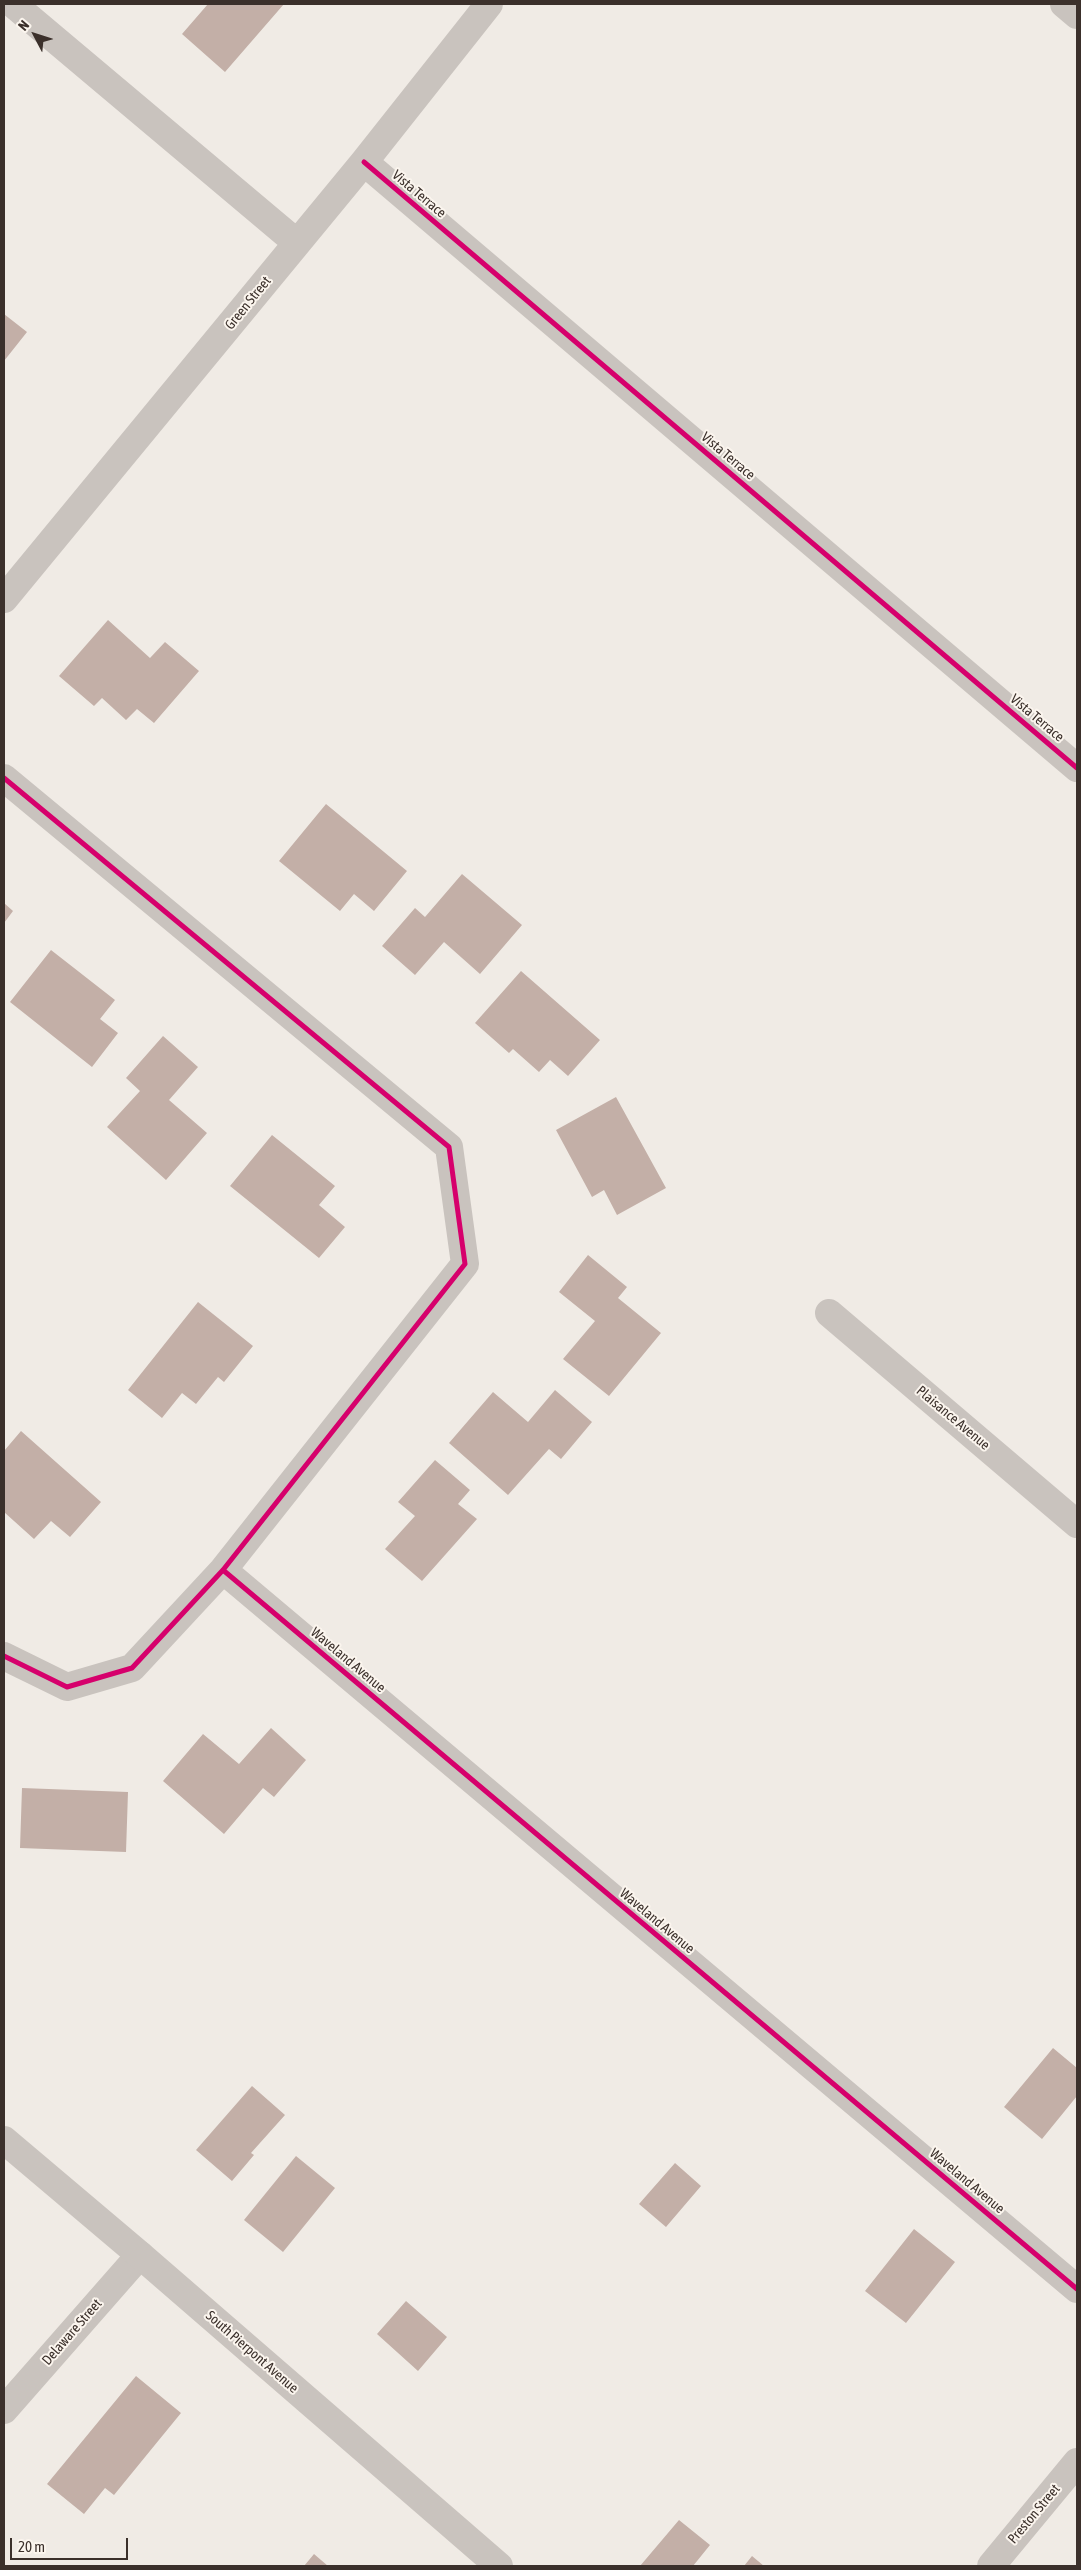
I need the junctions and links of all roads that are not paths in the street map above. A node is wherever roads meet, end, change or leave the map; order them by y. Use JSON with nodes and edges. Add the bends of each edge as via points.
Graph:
{"nodes":[{"id":1,"x":13,"y":4,"type":"edge"},
{"id":2,"x":489,"y":4,"type":"edge"},
{"id":3,"x":1064,"y":4,"type":"edge"},
{"id":4,"x":1077,"y":15,"type":"edge"},
{"id":5,"x":364,"y":162,"type":"junction"},
{"id":6,"x":297,"y":243,"type":"junction"},
{"id":7,"x":4,"y":599,"type":"edge"},
{"id":8,"x":1077,"y":768,"type":"edge"},
{"id":9,"x":4,"y":778,"type":"edge"},
{"id":10,"x":829,"y":1313,"type":"dead end"},
{"id":11,"x":1077,"y":1524,"type":"edge"},
{"id":12,"x":223,"y":1570,"type":"junction"},
{"id":13,"x":4,"y":1656,"type":"edge"},
{"id":14,"x":4,"y":2140,"type":"edge"},
{"id":15,"x":140,"y":2254,"type":"junction"},
{"id":16,"x":1077,"y":2289,"type":"edge"},
{"id":17,"x":4,"y":2410,"type":"edge"},
{"id":18,"x":1077,"y":2462,"type":"edge"},
{"id":19,"x":499,"y":2566,"type":"edge"},
{"id":20,"x":991,"y":2566,"type":"edge"}],
"edges":[{"from":1,"to":6,"type":"street"},
{"from":2,"to":5,"type":"street","name":"Green Street"},
{"from":3,"to":4,"type":"street"},
{"from":5,"to":6,"type":"street","name":"Green Street"},
{"from":5,"to":8,"type":"street","name":"Vista Terrace"},
{"from":6,"to":7,"type":"street","name":"Green Street"},
{"from":9,"to":12,"type":"street","via":[[449,1147],[466,1264]]},
{"from":10,"to":11,"type":"street","name":"Plaisance Avenue"},
{"from":12,"to":13,"type":"street","via":[[132,1668],[67,1687]]},
{"from":12,"to":16,"type":"street","name":"Waveland Avenue"},
{"from":14,"to":15,"type":"street","name":"South Pierpont Avenue"},
{"from":15,"to":17,"type":"street","name":"Delaware Street"},
{"from":15,"to":19,"type":"street","name":"South Pierpont Avenue"},
{"from":18,"to":20,"type":"street","name":"Preston Street"}]}
